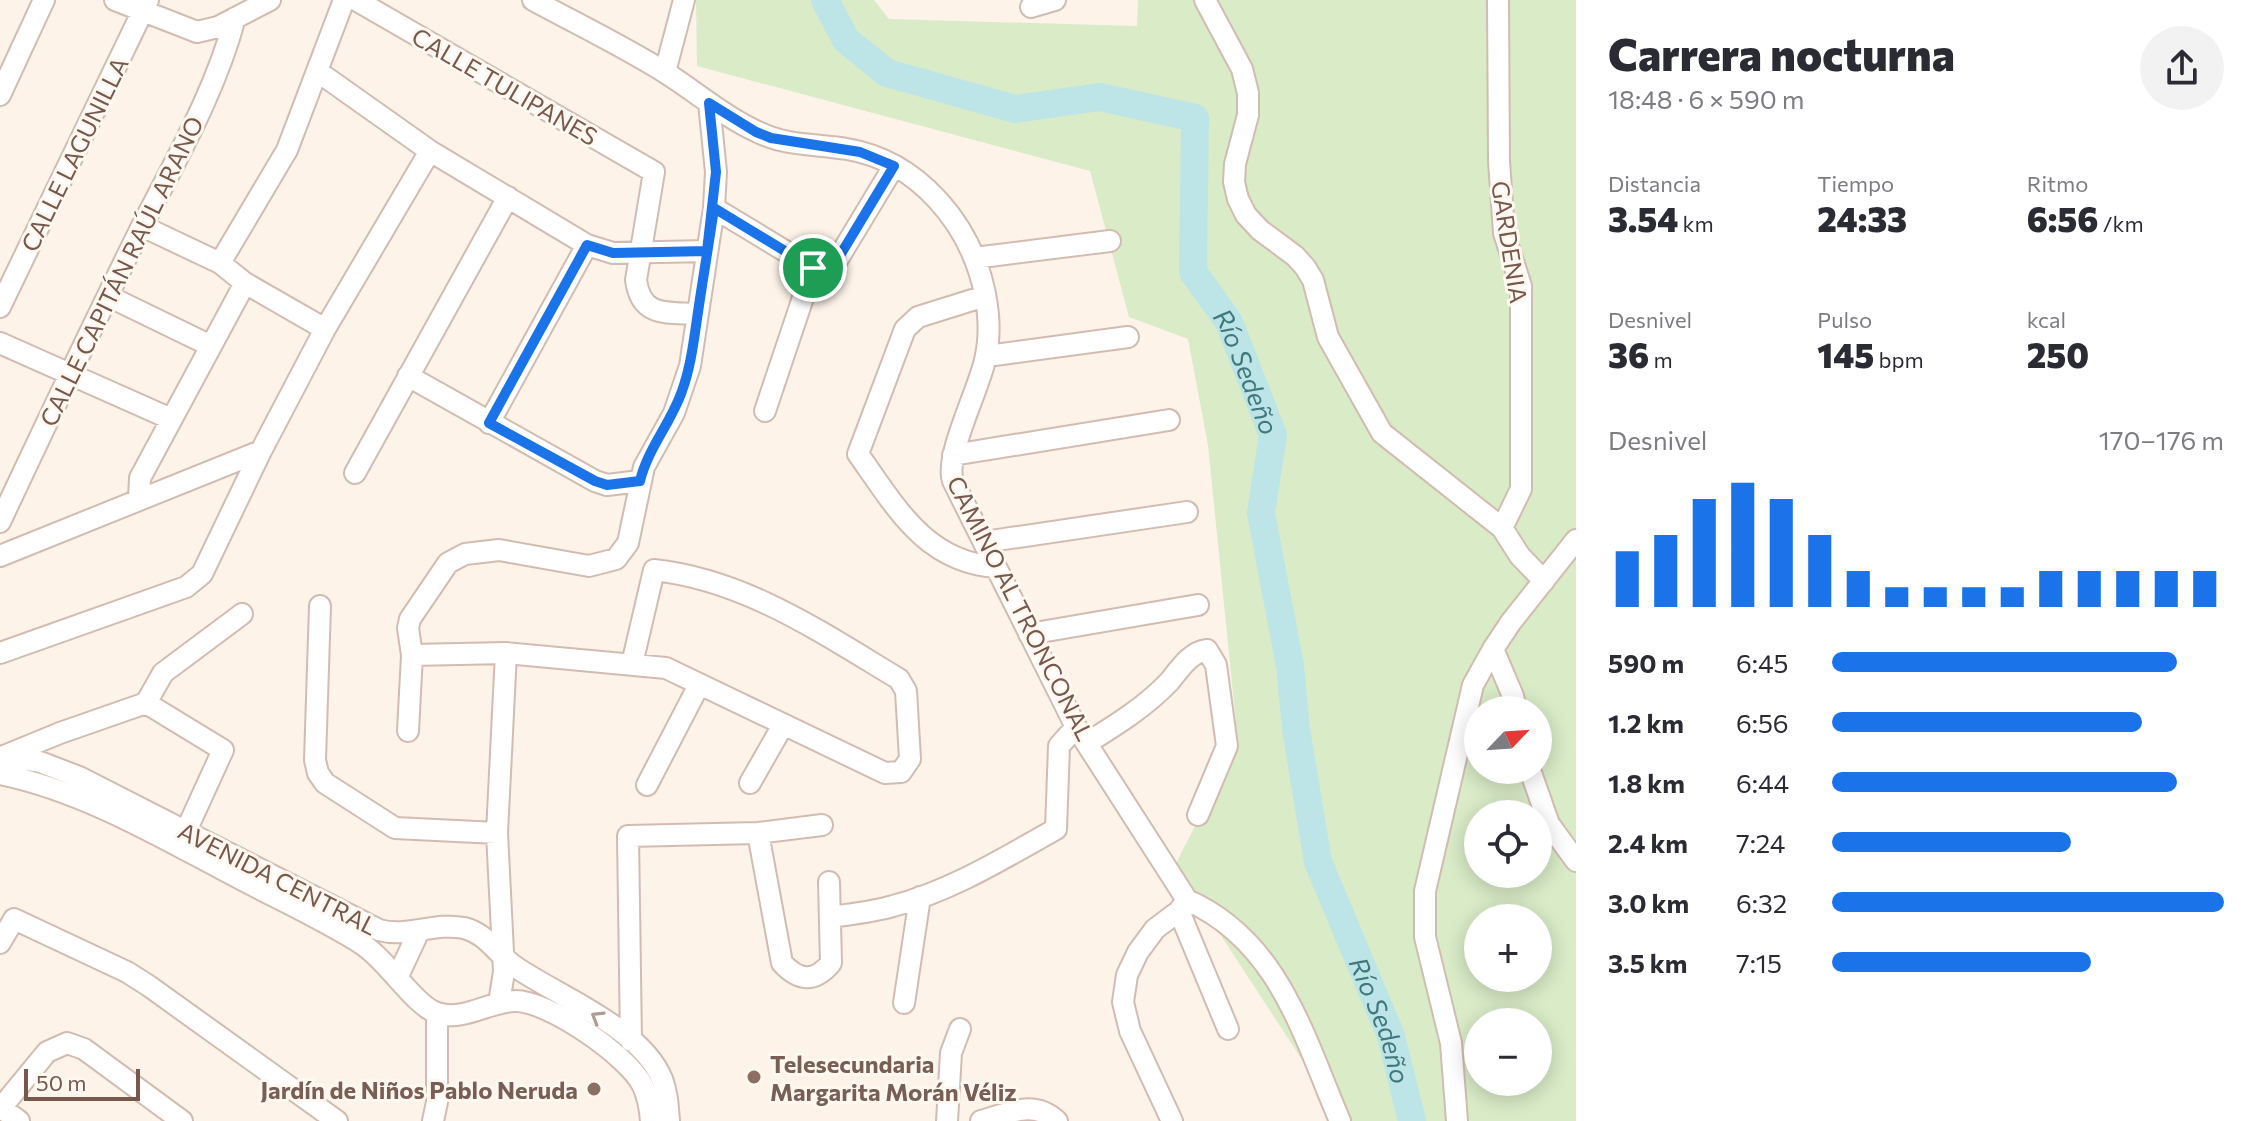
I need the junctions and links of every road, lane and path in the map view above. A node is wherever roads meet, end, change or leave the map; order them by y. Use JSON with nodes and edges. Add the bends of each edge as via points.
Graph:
{"nodes":[{"id":1,"x":44,"y":0,"type":"edge"},
{"id":2,"x":115,"y":0,"type":"edge"},
{"id":3,"x":344,"y":0,"type":"edge"},
{"id":4,"x":356,"y":0,"type":"edge"},
{"id":5,"x":533,"y":0,"type":"edge"},
{"id":6,"x":684,"y":0,"type":"edge"},
{"id":7,"x":1055,"y":0,"type":"edge"},
{"id":8,"x":1205,"y":0,"type":"edge"},
{"id":9,"x":1498,"y":0,"type":"edge"},
{"id":10,"x":262,"y":2,"type":"edge"},
{"id":11,"x":146,"y":5,"type":"edge"},
{"id":12,"x":1031,"y":7,"type":"dead end"},
{"id":13,"x":235,"y":18,"type":"junction"},
{"id":14,"x":317,"y":71,"type":"junction"},
{"id":15,"x":665,"y":72,"type":"junction"},
{"id":16,"x":0,"y":95,"type":"edge"},
{"id":17,"x":709,"y":103,"type":"junction"},
{"id":18,"x":430,"y":151,"type":"junction"},
{"id":19,"x":894,"y":166,"type":"junction"},
{"id":20,"x":508,"y":197,"type":"junction"},
{"id":21,"x":714,"y":208,"type":"junction"},
{"id":22,"x":142,"y":226,"type":"junction"},
{"id":23,"x":1110,"y":241,"type":"dead end"},
{"id":24,"x":587,"y":245,"type":"junction"},
{"id":25,"x":641,"y":251,"type":"junction"},
{"id":26,"x":707,"y":251,"type":"junction"},
{"id":27,"x":974,"y":258,"type":"junction"},
{"id":28,"x":220,"y":263,"type":"junction"},
{"id":29,"x":820,"y":270,"type":"junction"},
{"id":30,"x":245,"y":283,"type":"junction"},
{"id":31,"x":108,"y":296,"type":"junction"},
{"id":32,"x":985,"y":296,"type":"junction"},
{"id":33,"x":0,"y":307,"type":"edge"},
{"id":34,"x":698,"y":314,"type":"junction"},
{"id":35,"x":325,"y":329,"type":"junction"},
{"id":36,"x":1128,"y":337,"type":"dead end"},
{"id":37,"x":0,"y":343,"type":"edge"},
{"id":38,"x":211,"y":346,"type":"junction"},
{"id":39,"x":987,"y":356,"type":"junction"},
{"id":40,"x":68,"y":374,"type":"junction"},
{"id":41,"x":408,"y":376,"type":"junction"},
{"id":42,"x":765,"y":411,"type":"dead end"},
{"id":43,"x":171,"y":419,"type":"junction"},
{"id":44,"x":1169,"y":420,"type":"dead end"},
{"id":45,"x":489,"y":423,"type":"junction"},
{"id":46,"x":261,"y":451,"type":"junction"},
{"id":47,"x":953,"y":455,"type":"junction"},
{"id":48,"x":355,"y":473,"type":"dead end"},
{"id":49,"x":640,"y":481,"type":"junction"},
{"id":50,"x":139,"y":498,"type":"junction"},
{"id":51,"x":1187,"y":512,"type":"dead end"},
{"id":52,"x":0,"y":522,"type":"edge"},
{"id":53,"x":1502,"y":528,"type":"junction"},
{"id":54,"x":1576,"y":540,"type":"edge"},
{"id":55,"x":984,"y":542,"type":"junction"},
{"id":56,"x":0,"y":556,"type":"edge"},
{"id":57,"x":996,"y":567,"type":"junction"},
{"id":58,"x":1544,"y":581,"type":"junction"},
{"id":59,"x":1198,"y":605,"type":"dead end"},
{"id":60,"x":320,"y":606,"type":"dead end"},
{"id":61,"x":242,"y":614,"type":"dead end"},
{"id":62,"x":1029,"y":634,"type":"junction"},
{"id":63,"x":1493,"y":649,"type":"junction"},
{"id":64,"x":0,"y":653,"type":"edge"},
{"id":65,"x":506,"y":653,"type":"junction"},
{"id":66,"x":412,"y":655,"type":"junction"},
{"id":67,"x":632,"y":664,"type":"junction"},
{"id":68,"x":699,"y":685,"type":"junction"},
{"id":69,"x":1513,"y":696,"type":"edge"},
{"id":70,"x":146,"y":703,"type":"junction"},
{"id":71,"x":783,"y":725,"type":"junction"},
{"id":72,"x":408,"y":731,"type":"dead end"},
{"id":73,"x":1082,"y":735,"type":"junction"},
{"id":74,"x":1,"y":762,"type":"edge"},
{"id":75,"x":750,"y":783,"type":"dead end"},
{"id":76,"x":1535,"y":784,"type":"edge"},
{"id":77,"x":647,"y":785,"type":"dead end"},
{"id":78,"x":1198,"y":815,"type":"dead end"},
{"id":79,"x":822,"y":825,"type":"dead end"},
{"id":80,"x":186,"y":831,"type":"junction"},
{"id":81,"x":497,"y":833,"type":"junction"},
{"id":82,"x":758,"y":833,"type":"junction"},
{"id":83,"x":1576,"y":861,"type":"edge"},
{"id":84,"x":829,"y":882,"type":"dead end"},
{"id":85,"x":920,"y":897,"type":"junction"},
{"id":86,"x":1183,"y":906,"type":"junction"},
{"id":87,"x":831,"y":917,"type":"junction"},
{"id":88,"x":419,"y":931,"type":"junction"},
{"id":89,"x":0,"y":943,"type":"edge"},
{"id":90,"x":503,"y":957,"type":"junction"},
{"id":91,"x":398,"y":976,"type":"junction"},
{"id":92,"x":499,"y":1003,"type":"junction"},
{"id":93,"x":904,"y":1003,"type":"dead end"},
{"id":94,"x":437,"y":1013,"type":"junction"},
{"id":95,"x":960,"y":1029,"type":"dead end"},
{"id":96,"x":1228,"y":1029,"type":"dead end"},
{"id":97,"x":631,"y":1041,"type":"junction"},
{"id":98,"x":1,"y":1108,"type":"edge"},
{"id":99,"x":19,"y":1121,"type":"edge"},
{"id":100,"x":182,"y":1121,"type":"edge"},
{"id":101,"x":337,"y":1121,"type":"edge"},
{"id":102,"x":433,"y":1121,"type":"edge"},
{"id":103,"x":651,"y":1121,"type":"edge"},
{"id":104,"x":669,"y":1121,"type":"edge"},
{"id":105,"x":947,"y":1121,"type":"edge"},
{"id":106,"x":981,"y":1121,"type":"edge"},
{"id":107,"x":1057,"y":1121,"type":"edge"},
{"id":108,"x":1172,"y":1121,"type":"edge"},
{"id":109,"x":1340,"y":1121,"type":"edge"},
{"id":110,"x":1457,"y":1121,"type":"edge"}],
"edges":[{"from":1,"to":16,"type":"street"},
{"from":2,"to":11,"type":"street"},
{"from":3,"to":14,"type":"street"},
{"from":4,"to":25,"type":"street","name":"CALLE TULIPANES","via":[[654,172]]},
{"from":5,"to":15,"type":"street","name":"CAMINO AL TRONCONAL"},
{"from":6,"to":15,"type":"street"},
{"from":7,"to":12,"type":"street"},
{"from":8,"to":53,"type":"street","via":[[1242,69],[1248,93],[1234,182],[1246,215],[1305,267],[1328,337],[1382,433]]},
{"from":9,"to":53,"type":"street","name":"GARDENIA","via":[[1504,233],[1521,286],[1521,489]]},
{"from":10,"to":13,"type":"street"},
{"from":11,"to":13,"type":"street","via":[[197,32]]},
{"from":11,"to":33,"type":"street","name":"CALLE LAGUNILLA"},
{"from":13,"to":22,"type":"street","name":"CALLE CAPITÁN RAÚL ARANO","via":[[186,143]]},
{"from":14,"to":18,"type":"street"},
{"from":14,"to":28,"type":"street","via":[[287,150]]},
{"from":15,"to":17,"type":"street","name":"CAMINO AL TRONCONAL"},
{"from":17,"to":19,"type":"street","name":"CAMINO AL TRONCONAL","via":[[771,138],[860,152]]},
{"from":17,"to":21,"type":"street"},
{"from":18,"to":20,"type":"street"},
{"from":18,"to":35,"type":"street"},
{"from":19,"to":27,"type":"street","name":"CAMINO AL TRONCONAL","via":[[936,196]]},
{"from":19,"to":29,"type":"street","via":[[833,267]]},
{"from":20,"to":24,"type":"street"},
{"from":20,"to":41,"type":"street"},
{"from":21,"to":26,"type":"street"},
{"from":21,"to":29,"type":"street"},
{"from":22,"to":28,"type":"street"},
{"from":22,"to":31,"type":"street","name":"CALLE CAPITÁN RAÚL ARANO"},
{"from":23,"to":27,"type":"street"},
{"from":24,"to":25,"type":"street","via":[[613,253]]},
{"from":24,"to":45,"type":"street"},
{"from":25,"to":26,"type":"street"},
{"from":25,"to":34,"type":"street","via":[[636,280],[642,301],[658,312]]},
{"from":26,"to":34,"type":"street"},
{"from":27,"to":32,"type":"street","name":"CAMINO AL TRONCONAL"},
{"from":28,"to":30,"type":"street"},
{"from":29,"to":42,"type":"street"},
{"from":30,"to":35,"type":"street"},
{"from":30,"to":38,"type":"street"},
{"from":31,"to":38,"type":"street"},
{"from":31,"to":40,"type":"street","name":"CALLE CAPITÁN RAÚL ARANO"},
{"from":32,"to":39,"type":"street","name":"CAMINO AL TRONCONAL"},
{"from":32,"to":57,"type":"street","via":[[918,317],[905,329],[858,454],[923,538],[959,560]]},
{"from":34,"to":49,"type":"street","via":[[682,392]]},
{"from":35,"to":46,"type":"street"},
{"from":36,"to":39,"type":"street"},
{"from":37,"to":40,"type":"street"},
{"from":38,"to":43,"type":"street"},
{"from":39,"to":47,"type":"street","name":"CAMINO AL TRONCONAL"},
{"from":40,"to":43,"type":"street"},
{"from":40,"to":52,"type":"street","name":"CALLE CAPITÁN RAÚL ARANO"},
{"from":41,"to":45,"type":"street"},
{"from":41,"to":48,"type":"street"},
{"from":43,"to":50,"type":"street","via":[[140,478]]},
{"from":44,"to":47,"type":"street"},
{"from":45,"to":49,"type":"street","via":[[595,481]]},
{"from":46,"to":50,"type":"street"},
{"from":46,"to":64,"type":"street","via":[[195,581]]},
{"from":47,"to":55,"type":"street","name":"CAMINO AL TRONCONAL","via":[[950,473]]},
{"from":49,"to":66,"type":"street","via":[[631,534],[616,559],[589,566],[499,550],[454,558],[410,619]]},
{"from":50,"to":56,"type":"street"},
{"from":51,"to":55,"type":"street"},
{"from":53,"to":58,"type":"street"},
{"from":54,"to":58,"type":"street"},
{"from":55,"to":57,"type":"street","name":"CAMINO AL TRONCONAL"},
{"from":57,"to":62,"type":"street","name":"CAMINO AL TRONCONAL"},
{"from":58,"to":63,"type":"street"},
{"from":59,"to":62,"type":"street"},
{"from":60,"to":81,"type":"street","via":[[315,760],[325,783],[395,828]]},
{"from":61,"to":70,"type":"street","via":[[163,673]]},
{"from":62,"to":73,"type":"street","name":"CAMINO AL TRONCONAL"},
{"from":63,"to":69,"type":"street"},
{"from":63,"to":110,"type":"street","via":[[1473,685],[1425,891],[1425,937],[1451,1043]]},
{"from":65,"to":66,"type":"street"},
{"from":65,"to":67,"type":"street"},
{"from":65,"to":81,"type":"street"},
{"from":66,"to":72,"type":"street"},
{"from":67,"to":68,"type":"street","via":[[666,668]]},
{"from":67,"to":71,"type":"street","via":[[654,570],[698,577],[783,610],[899,679],[904,684],[910,759],[901,772],[885,773]]},
{"from":68,"to":71,"type":"street"},
{"from":68,"to":77,"type":"street"},
{"from":70,"to":74,"type":"street","via":[[60,733]]},
{"from":70,"to":80,"type":"street","via":[[223,750]]},
{"from":71,"to":75,"type":"street"},
{"from":73,"to":78,"type":"street","via":[[1146,703],[1193,655],[1207,650],[1216,665],[1227,746]]},
{"from":73,"to":85,"type":"street","via":[[1059,746],[1056,829],[979,872]]},
{"from":73,"to":86,"type":"street","name":"CAMINO AL TRONCONAL"},
{"from":74,"to":80,"type":"street","name":"AVENIDA CENTRAL","via":[[40,762],[60,769]]},
{"from":74,"to":91,"type":"street","name":"AVENIDA CENTRAL","via":[[164,839],[349,936]]},
{"from":76,"to":83,"type":"street","via":[[1549,824]]},
{"from":79,"to":82,"type":"street"},
{"from":80,"to":88,"type":"street","name":"AVENIDA CENTRAL","via":[[379,930]]},
{"from":81,"to":90,"type":"street"},
{"from":82,"to":87,"type":"street","via":[[782,963],[792,974],[807,978],[823,973],[831,963]]},
{"from":82,"to":97,"type":"street","via":[[628,836]]},
{"from":84,"to":87,"type":"street"},
{"from":85,"to":87,"type":"street"},
{"from":85,"to":93,"type":"street"},
{"from":86,"to":96,"type":"street"},
{"from":86,"to":108,"type":"street","via":[[1138,952],[1123,1002],[1130,1031]]},
{"from":86,"to":109,"type":"street","name":"CAMINO AL TRONCONAL","via":[[1213,911],[1262,956],[1283,988]]},
{"from":88,"to":90,"type":"street","name":"AVENIDA CENTRAL","via":[[461,927],[478,933]]},
{"from":88,"to":91,"type":"street"},
{"from":89,"to":101,"type":"street","via":[[14,919],[127,972]]},
{"from":90,"to":92,"type":"street"},
{"from":97,"to":90,"type":"street","name":"AVENIDA CENTRAL","one_way":true},
{"from":91,"to":94,"type":"street","name":"AVENIDA CENTRAL"},
{"from":92,"to":94,"type":"street","via":[[466,1013]]},
{"from":92,"to":103,"type":"street","via":[[516,1000],[543,1007],[617,1054],[642,1084]]},
{"from":94,"to":102,"type":"street"},
{"from":95,"to":105,"type":"street","via":[[951,1053]]},
{"from":97,"to":104,"type":"street","name":"AVENIDA CENTRAL","via":[[662,1079]]},
{"from":98,"to":99,"type":"street"},
{"from":98,"to":100,"type":"street","via":[[47,1052],[67,1043],[84,1049]]},
{"from":106,"to":107,"type":"street","via":[[1033,1107]]}]}
